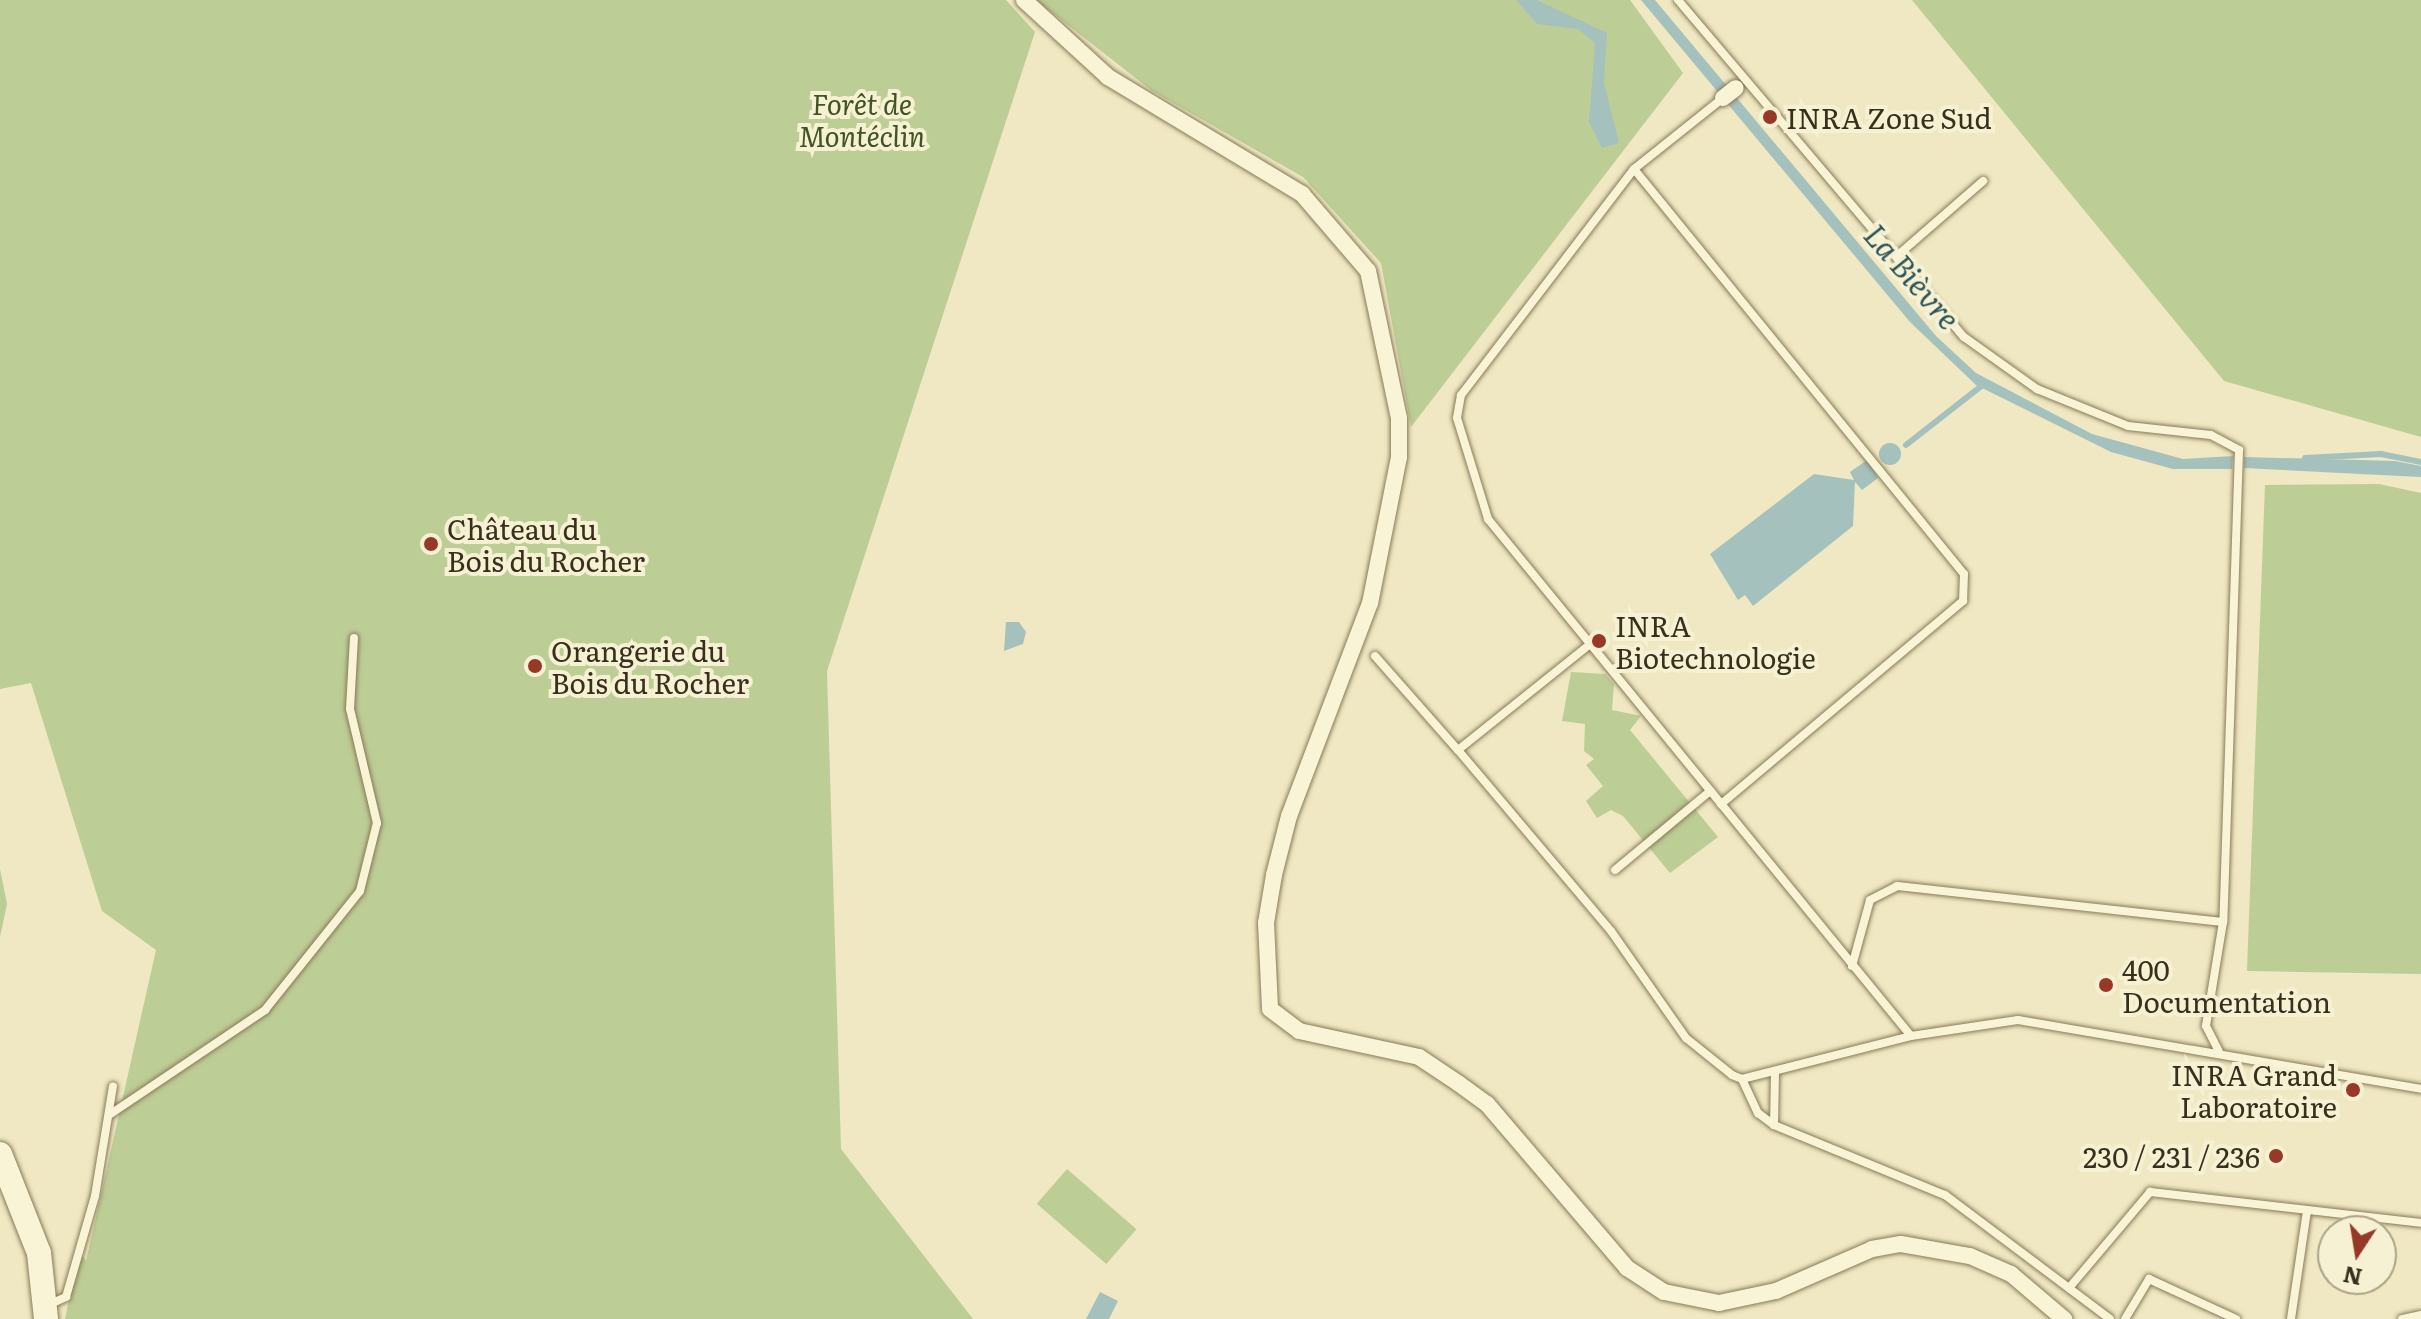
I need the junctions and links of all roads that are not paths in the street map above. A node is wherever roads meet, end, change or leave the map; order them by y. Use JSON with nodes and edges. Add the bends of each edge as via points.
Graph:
{"nodes":[{"id":1,"x":1024,"y":0,"type":"edge"},
{"id":2,"x":1678,"y":0,"type":"edge"},
{"id":3,"x":1735,"y":89,"type":"junction"},
{"id":4,"x":1634,"y":169,"type":"junction"},
{"id":5,"x":1983,"y":181,"type":"dead end"},
{"id":6,"x":1898,"y":255,"type":"junction"},
{"id":7,"x":354,"y":638,"type":"dead end"},
{"id":8,"x":1589,"y":645,"type":"junction"},
{"id":9,"x":1375,"y":656,"type":"dead end"},
{"id":10,"x":1458,"y":750,"type":"junction"},
{"id":11,"x":1710,"y":791,"type":"junction"},
{"id":12,"x":1721,"y":804,"type":"junction"},
{"id":13,"x":1615,"y":870,"type":"dead end"},
{"id":14,"x":2223,"y":922,"type":"junction"},
{"id":15,"x":1852,"y":966,"type":"junction"},
{"id":16,"x":1911,"y":1036,"type":"junction"},
{"id":17,"x":2219,"y":1051,"type":"junction"},
{"id":18,"x":1775,"y":1072,"type":"junction"},
{"id":19,"x":1742,"y":1079,"type":"junction"},
{"id":20,"x":113,"y":1086,"type":"dead end"},
{"id":21,"x":2421,"y":1089,"type":"edge"},
{"id":22,"x":109,"y":1115,"type":"junction"},
{"id":23,"x":1774,"y":1125,"type":"junction"},
{"id":24,"x":0,"y":1154,"type":"edge"},
{"id":25,"x":2307,"y":1210,"type":"junction"},
{"id":26,"x":2421,"y":1223,"type":"edge"},
{"id":27,"x":2069,"y":1288,"type":"junction"},
{"id":28,"x":47,"y":1312,"type":"edge"},
{"id":29,"x":2421,"y":1315,"type":"edge"},
{"id":30,"x":2064,"y":1319,"type":"edge"},
{"id":31,"x":2110,"y":1319,"type":"edge"},
{"id":32,"x":2125,"y":1319,"type":"edge"},
{"id":33,"x":2236,"y":1319,"type":"edge"},
{"id":34,"x":2291,"y":1319,"type":"edge"},
{"id":35,"x":2402,"y":1319,"type":"edge"}],
"edges":[{"from":1,"to":30,"type":"street","via":[[1108,77],[1302,194],[1368,271],[1399,418],[1399,457],[1370,603],[1289,816],[1274,875],[1266,923],[1270,1009],[1299,1031],[1390,1046],[1458,1083],[1487,1104],[1627,1268],[1664,1292],[1733,1300],[1901,1244],[1970,1256],[2011,1274]]},
{"from":2,"to":3,"type":"lane"},
{"from":3,"to":4,"type":"lane"},
{"from":3,"to":6,"type":"lane"},
{"from":4,"to":8,"type":"lane","via":[[1461,395],[1457,418],[1488,519]]},
{"from":4,"to":12,"type":"lane","via":[[1964,574],[1963,601]]},
{"from":5,"to":6,"type":"lane"},
{"from":6,"to":14,"type":"lane","via":[[1964,337],[2037,389],[2128,426],[2211,435],[2239,450]]},
{"from":7,"to":22,"type":"lane","via":[[350,709],[377,823],[360,891],[265,1010]]},
{"from":8,"to":10,"type":"lane"},
{"from":8,"to":11,"type":"lane"},
{"from":9,"to":10,"type":"lane"},
{"from":10,"to":19,"type":"lane","via":[[1611,931],[1686,1038]]},
{"from":11,"to":12,"type":"lane"},
{"from":11,"to":13,"type":"lane"},
{"from":12,"to":15,"type":"lane"},
{"from":14,"to":15,"type":"lane","via":[[1897,886],[1870,900]]},
{"from":14,"to":17,"type":"lane","via":[[2206,1026]]},
{"from":15,"to":16,"type":"lane"},
{"from":16,"to":17,"type":"lane","via":[[2018,1020]]},
{"from":16,"to":18,"type":"lane"},
{"from":17,"to":21,"type":"lane"},
{"from":18,"to":19,"type":"lane"},
{"from":18,"to":23,"type":"lane"},
{"from":19,"to":23,"type":"lane","via":[[1758,1113]]},
{"from":20,"to":22,"type":"lane"},
{"from":22,"to":28,"type":"lane","via":[[66,1297]]},
{"from":23,"to":27,"type":"lane","via":[[1945,1195]]},
{"from":24,"to":28,"type":"main road","via":[[39,1253]]},
{"from":25,"to":26,"type":"lane"},
{"from":25,"to":27,"type":"lane","via":[[2150,1192]]},
{"from":25,"to":34,"type":"lane"},
{"from":27,"to":31,"type":"lane"},
{"from":29,"to":35,"type":"lane"},
{"from":32,"to":33,"type":"lane","via":[[2149,1279]]}]}
